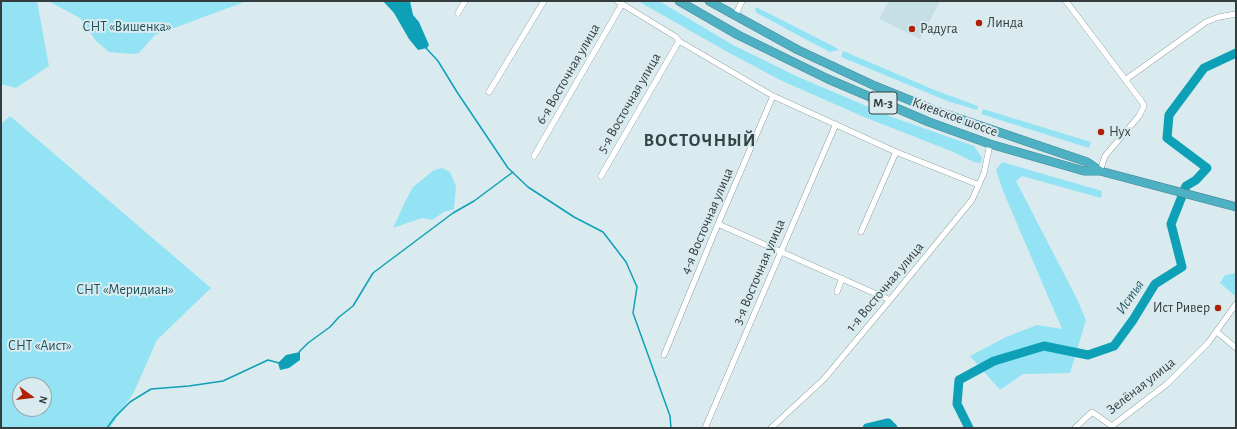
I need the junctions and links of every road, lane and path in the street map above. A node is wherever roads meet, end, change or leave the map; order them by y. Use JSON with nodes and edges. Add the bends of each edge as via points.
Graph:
{"nodes":[{"id":1,"x":465,"y":1,"type":"edge"},
{"id":2,"x":544,"y":1,"type":"edge"},
{"id":3,"x":679,"y":1,"type":"edge"},
{"id":4,"x":709,"y":1,"type":"edge"},
{"id":5,"x":742,"y":1,"type":"edge"},
{"id":6,"x":1066,"y":1,"type":"edge"},
{"id":7,"x":619,"y":2,"type":"edge"},
{"id":8,"x":458,"y":13,"type":"dead end"},
{"id":9,"x":1236,"y":14,"type":"edge"},
{"id":10,"x":735,"y":16,"type":"junction"},
{"id":11,"x":679,"y":41,"type":"junction"},
{"id":12,"x":832,"y":67,"type":"junction"},
{"id":13,"x":828,"y":79,"type":"junction"},
{"id":14,"x":1125,"y":80,"type":"junction"},
{"id":15,"x":489,"y":92,"type":"dead end"},
{"id":16,"x":773,"y":96,"type":"junction"},
{"id":17,"x":836,"y":124,"type":"junction"},
{"id":18,"x":990,"y":144,"type":"junction"},
{"id":19,"x":896,"y":152,"type":"junction"},
{"id":20,"x":534,"y":156,"type":"dead end"},
{"id":21,"x":1100,"y":171,"type":"junction"},
{"id":22,"x":601,"y":176,"type":"dead end"},
{"id":23,"x":979,"y":185,"type":"junction"},
{"id":24,"x":1236,"y":207,"type":"edge"},
{"id":25,"x":718,"y":224,"type":"junction"},
{"id":26,"x":862,"y":232,"type":"dead end"},
{"id":27,"x":781,"y":252,"type":"junction"},
{"id":28,"x":842,"y":278,"type":"junction"},
{"id":29,"x":837,"y":292,"type":"dead end"},
{"id":30,"x":890,"y":300,"type":"junction"},
{"id":31,"x":1236,"y":304,"type":"edge"},
{"id":32,"x":1217,"y":332,"type":"junction"},
{"id":33,"x":1236,"y":348,"type":"edge"},
{"id":34,"x":664,"y":355,"type":"dead end"},
{"id":35,"x":705,"y":428,"type":"edge"},
{"id":36,"x":771,"y":428,"type":"edge"},
{"id":37,"x":1075,"y":428,"type":"edge"}],
"edges":[{"from":1,"to":8,"type":"street"},
{"from":2,"to":15,"type":"street"},
{"from":3,"to":13,"type":"highway","name":"Киевское шоссе","number":"М-3","via":[[738,35]]},
{"from":4,"to":10,"type":"highway","name":"Киевское шоссе","number":"М-3"},
{"from":5,"to":10,"type":"street"},
{"from":6,"to":14,"type":"street"},
{"from":7,"to":11,"type":"street"},
{"from":7,"to":20,"type":"street","name":"6-я Восточная улица"},
{"from":9,"to":14,"type":"street","via":[[1206,22]]},
{"from":10,"to":12,"type":"highway","name":"Киевское шоссе","number":"М-3"},
{"from":11,"to":16,"type":"street"},
{"from":11,"to":22,"type":"street","name":"5-я Восточная улица"},
{"from":12,"to":13,"type":"highway","via":[[837,74],[836,78]]},
{"from":12,"to":21,"type":"highway","name":"Киевское шоссе","number":"М-3","via":[[934,110],[1087,162]]},
{"from":13,"to":18,"type":"highway","name":"Киевское шоссе","number":"М-3","via":[[929,122]]},
{"from":14,"to":21,"type":"street","via":[[1142,102],[1143,110],[1105,156]]},
{"from":16,"to":17,"type":"street"},
{"from":16,"to":25,"type":"street","name":"4-я Восточная улица"},
{"from":17,"to":19,"type":"street"},
{"from":17,"to":27,"type":"street","name":"3-я Восточная улица"},
{"from":18,"to":21,"type":"highway","name":"Киевское шоссе","number":"М-3","via":[[1084,171]]},
{"from":18,"to":23,"type":"street","name":"1-я Восточная улица"},
{"from":19,"to":23,"type":"street"},
{"from":19,"to":26,"type":"street"},
{"from":21,"to":24,"type":"highway","name":"Киевское шоссе","number":"М-3"},
{"from":23,"to":30,"type":"street","name":"1-я Восточная улица","via":[[972,200]]},
{"from":25,"to":27,"type":"street"},
{"from":25,"to":34,"type":"street","name":"4-я Восточная улица"},
{"from":27,"to":28,"type":"street"},
{"from":27,"to":35,"type":"street","name":"3-я Восточная улица"},
{"from":28,"to":29,"type":"street"},
{"from":28,"to":30,"type":"street"},
{"from":30,"to":36,"type":"street","name":"1-я Восточная улица","via":[[824,379]]},
{"from":31,"to":32,"type":"street","name":"Зелёная улица"},
{"from":32,"to":33,"type":"street"},
{"from":32,"to":37,"type":"street","name":"Зелёная улица","via":[[1167,384],[1112,426],[1092,412]]}]}
